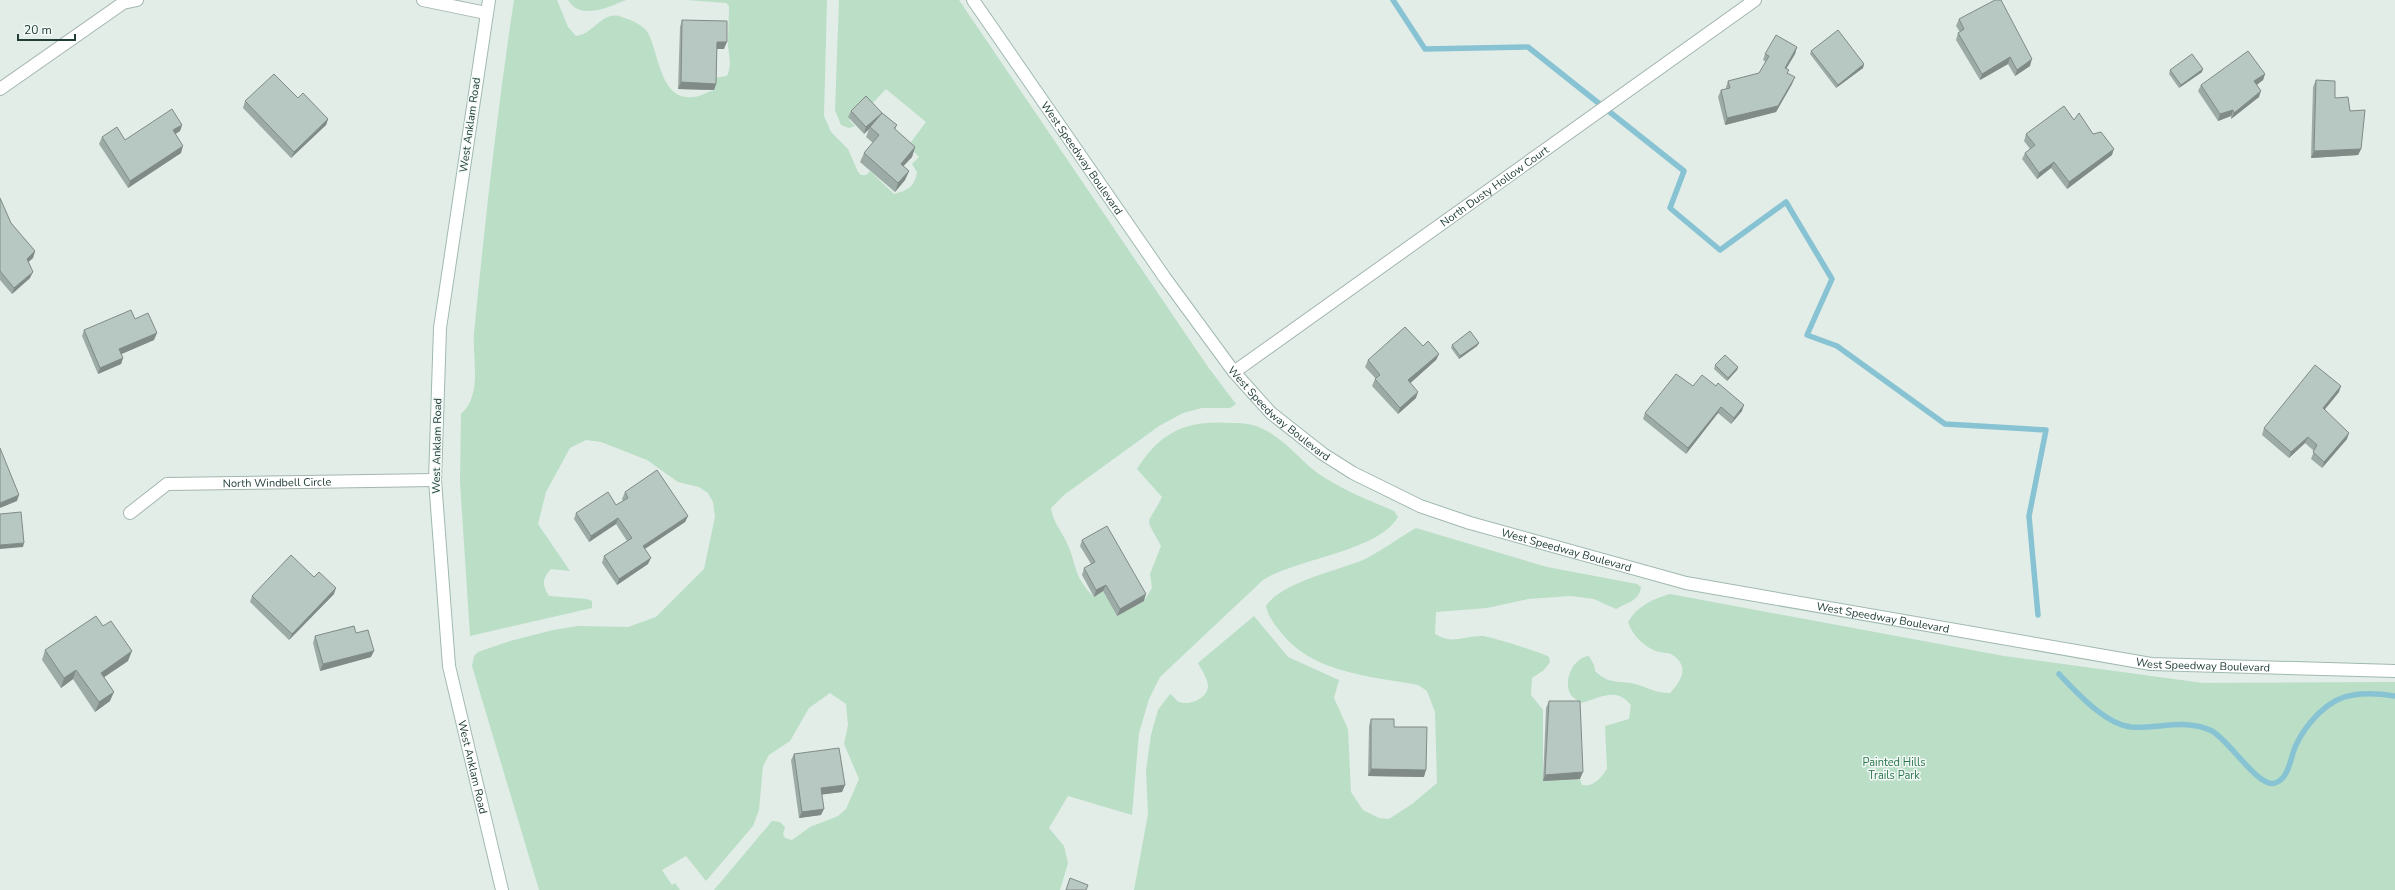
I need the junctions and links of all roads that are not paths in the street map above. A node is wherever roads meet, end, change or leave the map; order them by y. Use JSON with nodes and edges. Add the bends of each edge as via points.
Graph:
{"nodes":[{"id":1,"x":137,"y":0,"type":"edge"},
{"id":2,"x":423,"y":0,"type":"edge"},
{"id":3,"x":489,"y":0,"type":"edge"},
{"id":4,"x":973,"y":0,"type":"edge"},
{"id":5,"x":1755,"y":0,"type":"edge"},
{"id":6,"x":486,"y":13,"type":"junction"},
{"id":7,"x":0,"y":89,"type":"edge"},
{"id":8,"x":1234,"y":372,"type":"junction"},
{"id":9,"x":435,"y":480,"type":"junction"},
{"id":10,"x":130,"y":513,"type":"dead end"},
{"id":11,"x":2395,"y":671,"type":"edge"},
{"id":12,"x":502,"y":890,"type":"edge"}],
"edges":[{"from":1,"to":7,"type":"main road","via":[[123,3]]},
{"from":2,"to":6,"type":"main road"},
{"from":3,"to":6,"type":"main road","name":"West Anklam Road"},
{"from":4,"to":8,"type":"main road","name":"West Speedway Boulevard","via":[[1165,278]]},
{"from":5,"to":8,"type":"main road","name":"North Dusty Hollow Court"},
{"from":6,"to":9,"type":"main road","name":"West Anklam Road","via":[[440,328]]},
{"from":8,"to":11,"type":"main road","name":"West Speedway Boulevard","via":[[1271,413],[1323,454],[1353,473],[1420,506],[1470,523],[1686,583],[2151,664]]},
{"from":9,"to":10,"type":"main road","name":"North Windbell Circle","via":[[166,484]]},
{"from":9,"to":12,"type":"main road","name":"West Anklam Road","via":[[449,666]]}]}
